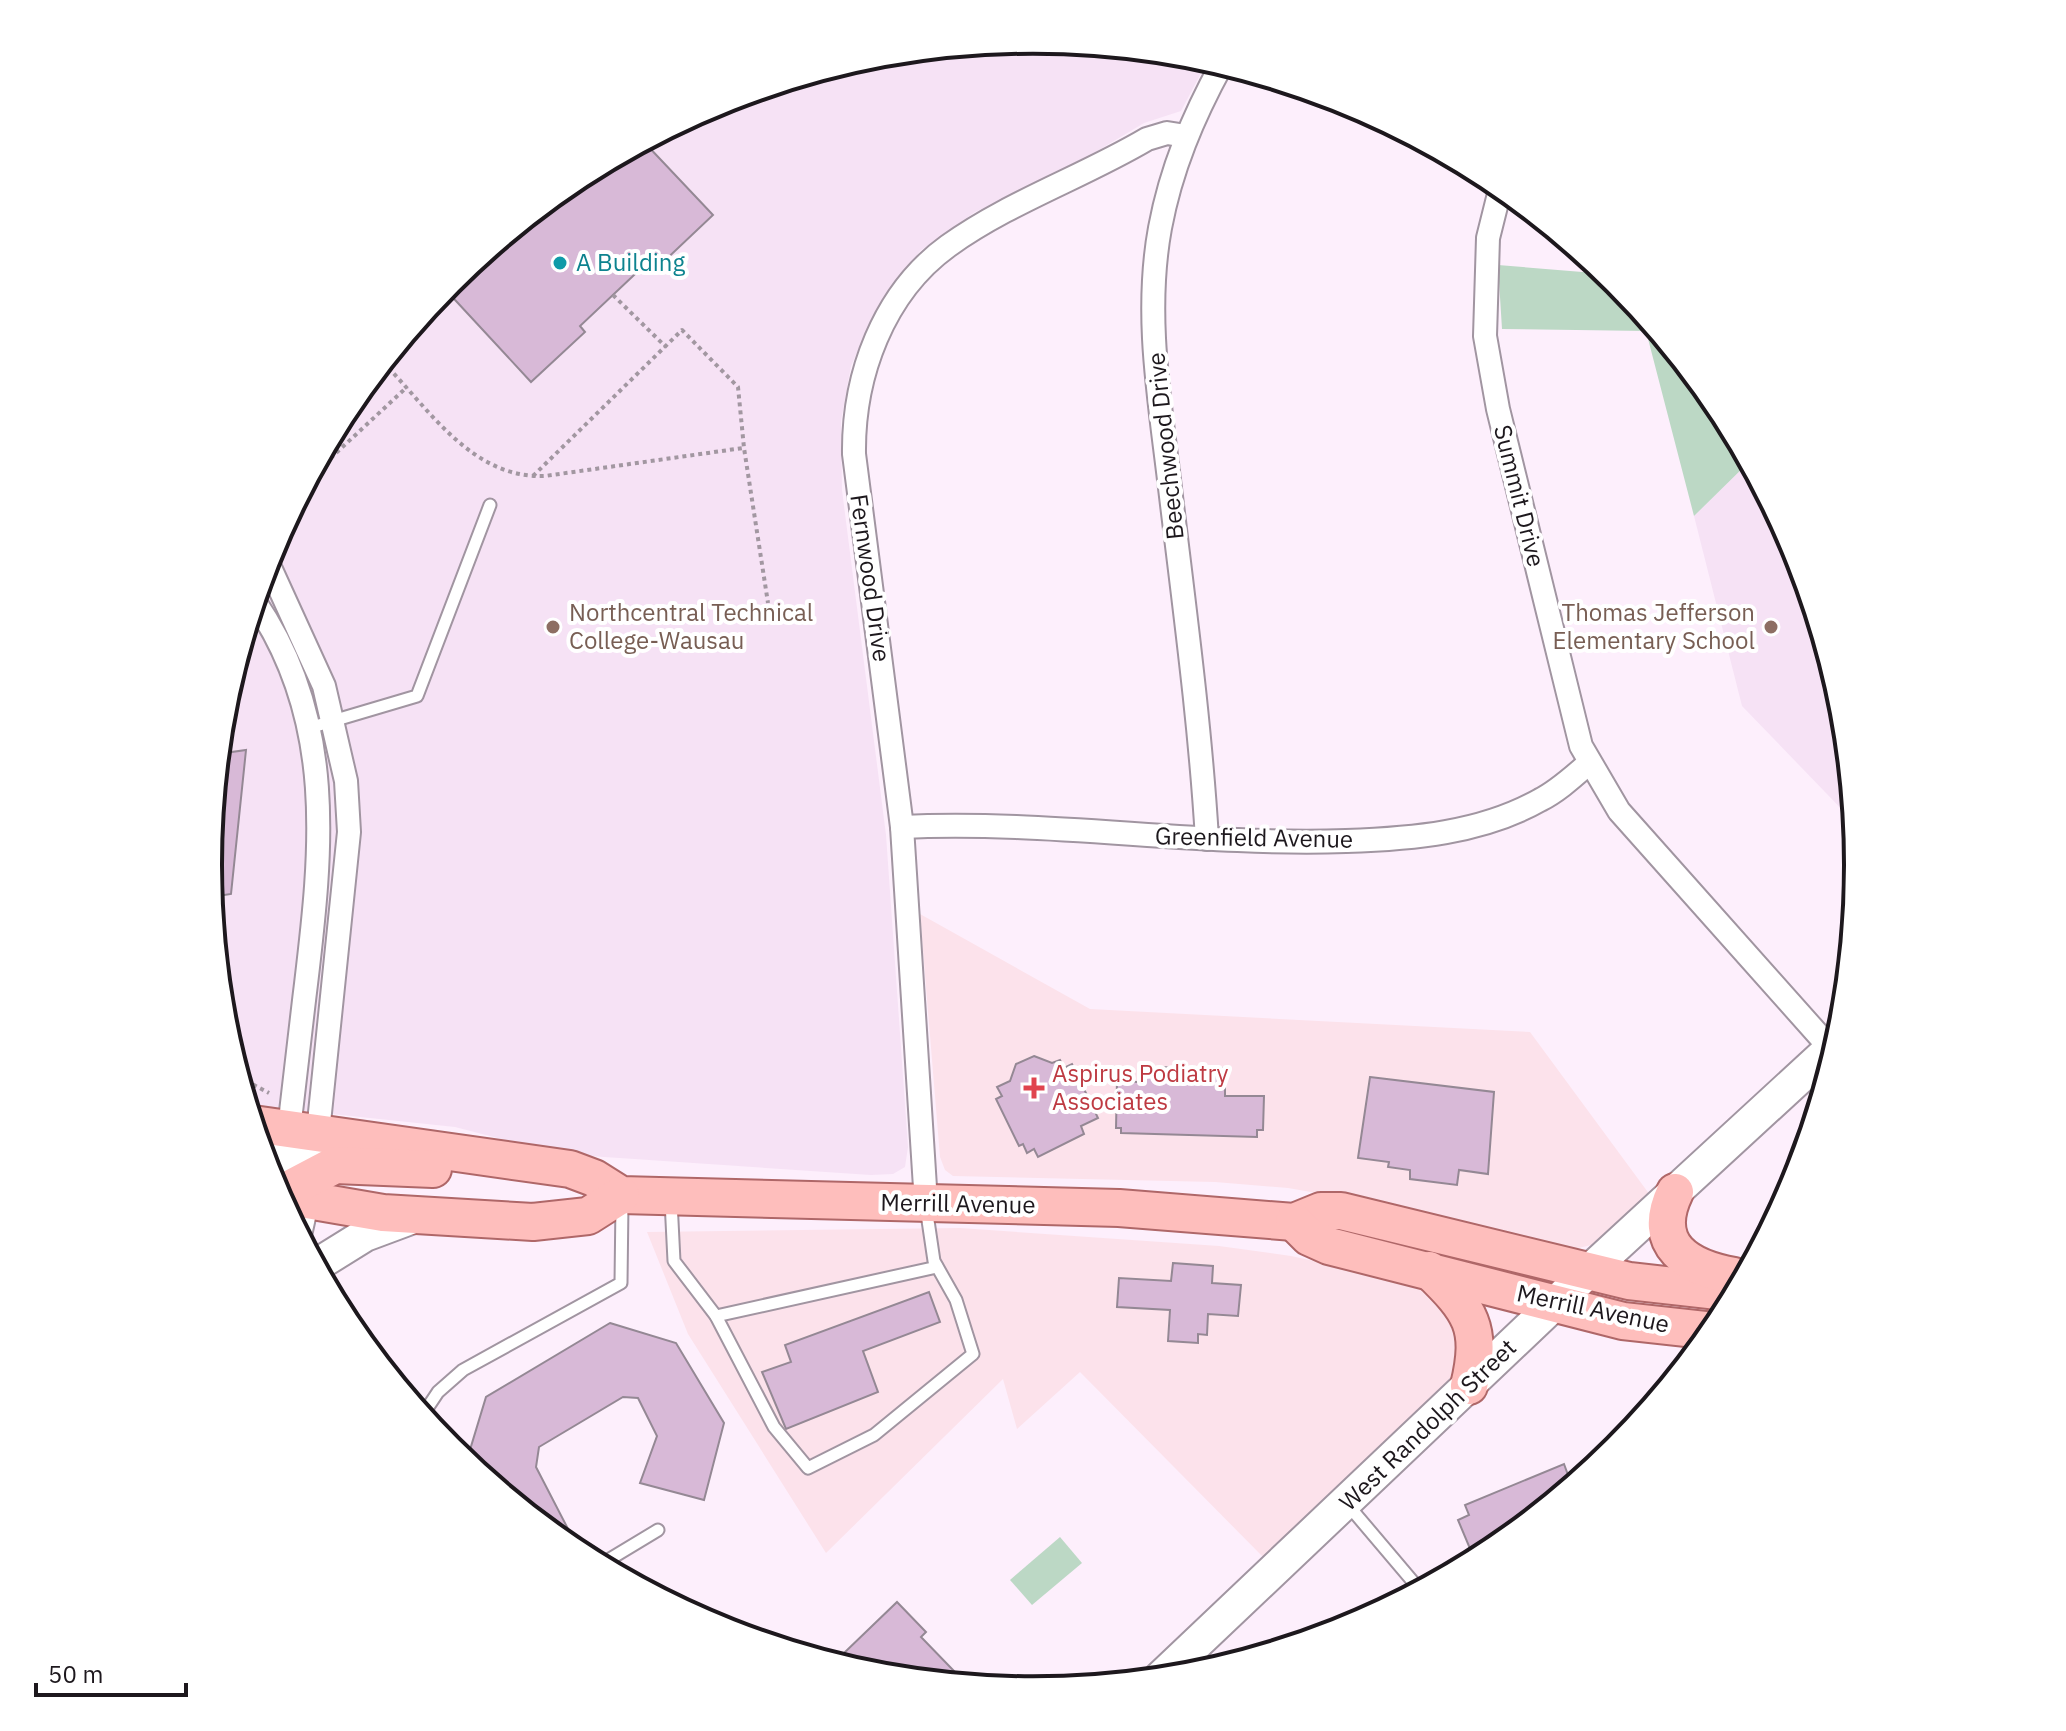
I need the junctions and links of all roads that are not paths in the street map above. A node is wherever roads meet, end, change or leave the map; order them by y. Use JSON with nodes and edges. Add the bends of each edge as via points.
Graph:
{"nodes":[{"id":1,"x":1216,"y":76,"type":"edge"},
{"id":2,"x":1186,"y":136,"type":"junction"},
{"id":3,"x":1497,"y":201,"type":"edge"},
{"id":4,"x":490,"y":505,"type":"dead end"},
{"id":5,"x":275,"y":578,"type":"edge"},
{"id":6,"x":262,"y":615,"type":"edge"},
{"id":7,"x":334,"y":720,"type":"junction"},
{"id":8,"x":309,"y":728,"type":"junction"},
{"id":9,"x":1589,"y":763,"type":"junction"},
{"id":10,"x":902,"y":827,"type":"junction"},
{"id":11,"x":1207,"y":839,"type":"junction"},
{"id":12,"x":1826,"y":1036,"type":"edge"},
{"id":13,"x":1821,"y":1057,"type":"edge"},
{"id":14,"x":261,"y":1109,"type":"edge"},
{"id":15,"x":289,"y":1140,"type":"edge"},
{"id":16,"x":570,"y":1169,"type":"junction"},
{"id":17,"x":1675,"y":1192,"type":"junction"},
{"id":18,"x":291,"y":1193,"type":"edge"},
{"id":19,"x":621,"y":1195,"type":"junction"},
{"id":20,"x":671,"y":1197,"type":"junction"},
{"id":21,"x":293,"y":1198,"type":"edge"},
{"id":22,"x":294,"y":1199,"type":"edge"},
{"id":23,"x":926,"y":1203,"type":"junction"},
{"id":24,"x":416,"y":1216,"type":"junction"},
{"id":25,"x":1294,"y":1222,"type":"junction"},
{"id":26,"x":324,"y":1260,"type":"edge"},
{"id":27,"x":937,"y":1267,"type":"junction"},
{"id":28,"x":1429,"y":1270,"type":"junction"},
{"id":29,"x":1588,"y":1272,"type":"junction"},
{"id":30,"x":1733,"y":1276,"type":"edge"},
{"id":31,"x":1723,"y":1292,"type":"edge"},
{"id":32,"x":1556,"y":1303,"type":"junction"},
{"id":33,"x":716,"y":1316,"type":"junction"},
{"id":34,"x":1699,"y":1329,"type":"edge"},
{"id":35,"x":1469,"y":1386,"type":"junction"},
{"id":36,"x":428,"y":1407,"type":"edge"},
{"id":37,"x":1347,"y":1503,"type":"junction"},
{"id":38,"x":658,"y":1530,"type":"dead end"},
{"id":39,"x":611,"y":1558,"type":"edge"},
{"id":40,"x":1413,"y":1582,"type":"edge"},
{"id":41,"x":1175,"y":1664,"type":"edge"}],
"edges":[{"from":1,"to":2,"type":"street","name":"Beechwood Drive"},
{"from":2,"to":10,"type":"street","name":"Fernwood Drive","via":[[1167,133],[1147,139],[948,246],[905,289],[873,345],[856,408],[854,454]]},
{"from":2,"to":11,"type":"street","name":"Beechwood Drive","via":[[1160,229],[1152,302]]},
{"from":3,"to":9,"type":"street","name":"Summit Drive","via":[[1488,238],[1485,336],[1537,570]]},
{"from":4,"to":7,"type":"lane","via":[[417,696]]},
{"from":5,"to":7,"type":"street"},
{"from":6,"to":8,"type":"street","via":[[294,679]]},
{"from":7,"to":8,"type":"lane"},
{"from":7,"to":15,"type":"street","via":[[349,832]]},
{"from":8,"to":15,"type":"street","via":[[320,797],[321,855]]},
{"from":9,"to":11,"type":"street","name":"Greenfield Avenue","via":[[1541,800],[1455,831],[1322,842]]},
{"from":9,"to":12,"type":"street","name":"Summit Drive","via":[[1619,811]]},
{"from":10,"to":11,"type":"street","name":"Greenfield Avenue","via":[[1010,826]]},
{"from":10,"to":23,"type":"street","name":"Fernwood Drive"},
{"from":13,"to":17,"type":"street","name":"West Randolph Street"},
{"from":14,"to":15,"type":"main road","name":"Merrill Avenue"},
{"from":15,"to":16,"type":"main road","name":"Merrill Avenue"},
{"from":15,"to":18,"type":"street"},
{"from":16,"to":19,"type":"main road","name":"Merrill Avenue"},
{"from":16,"to":21,"type":"main road","via":[[340,1165]]},
{"from":17,"to":29,"type":"street","name":"West Randolph Street"},
{"from":17,"to":30,"type":"main road","via":[[1666,1221],[1679,1252],[1702,1270]]},
{"from":19,"to":20,"type":"main road","name":"Merrill Avenue"},
{"from":19,"to":24,"type":"main road","via":[[595,1213],[564,1221]]},
{"from":19,"to":36,"type":"lane","via":[[621,1283],[463,1370]]},
{"from":20,"to":23,"type":"main road","name":"Merrill Avenue"},
{"from":20,"to":33,"type":"lane","via":[[674,1261]]},
{"from":22,"to":24,"type":"main road"},
{"from":23,"to":25,"type":"main road","name":"Merrill Avenue","via":[[1156,1210]]},
{"from":23,"to":27,"type":"lane"},
{"from":24,"to":26,"type":"street","via":[[365,1235]]},
{"from":25,"to":28,"type":"main road","name":"Merrill Avenue","via":[[1324,1244]]},
{"from":25,"to":29,"type":"main road","name":"Merrill Avenue","via":[[1326,1210],[1353,1212]]},
{"from":27,"to":33,"type":"lane"},
{"from":27,"to":33,"type":"lane","via":[[956,1300],[973,1354],[874,1435],[808,1468],[770,1420]]},
{"from":28,"to":32,"type":"main road","name":"Merrill Avenue"},
{"from":28,"to":35,"type":"main road","via":[[1474,1325],[1476,1350]]},
{"from":29,"to":31,"type":"main road","name":"Merrill Avenue"},
{"from":29,"to":32,"type":"street","name":"West Randolph Street"},
{"from":32,"to":34,"type":"main road","name":"Merrill Avenue","via":[[1623,1321]]},
{"from":32,"to":35,"type":"street","name":"West Randolph Street"},
{"from":35,"to":37,"type":"street","name":"West Randolph Street"},
{"from":37,"to":40,"type":"lane"},
{"from":37,"to":41,"type":"street","name":"West Randolph Street"},
{"from":38,"to":39,"type":"lane"}]}
